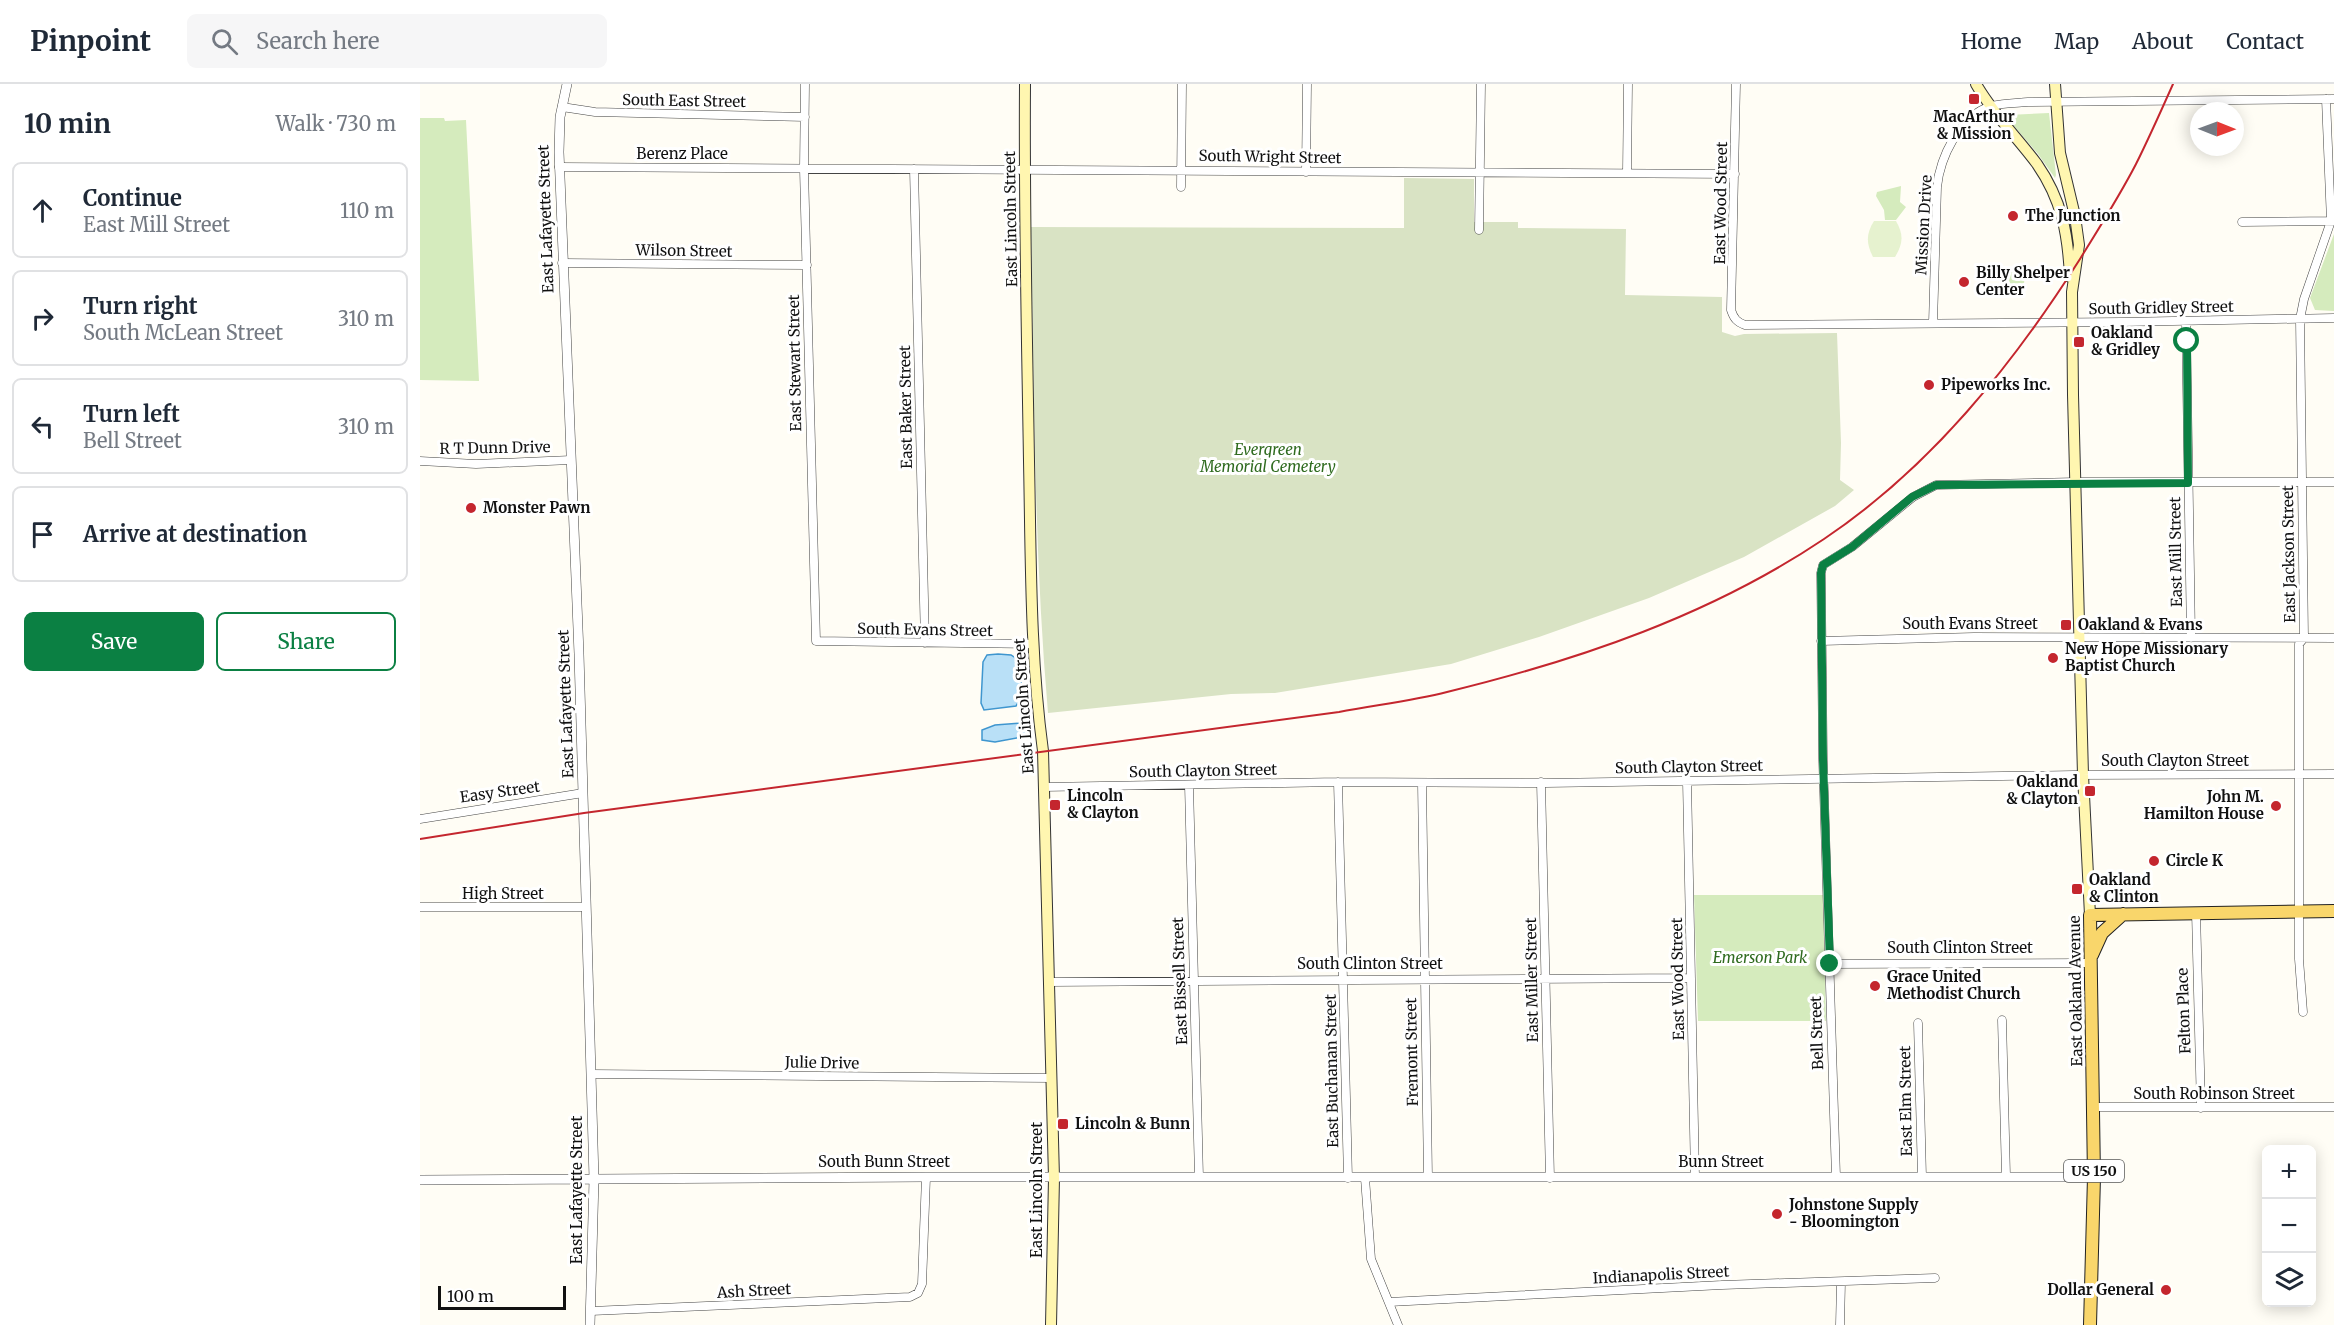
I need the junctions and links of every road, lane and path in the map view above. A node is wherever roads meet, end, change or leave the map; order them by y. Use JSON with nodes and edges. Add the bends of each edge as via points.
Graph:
{"nodes":[{"id":1,"x":567,"y":84,"type":"edge"},
{"id":2,"x":805,"y":84,"type":"edge"},
{"id":3,"x":1026,"y":84,"type":"edge"},
{"id":4,"x":1182,"y":84,"type":"edge"},
{"id":5,"x":1307,"y":84,"type":"edge"},
{"id":6,"x":1481,"y":84,"type":"edge"},
{"id":7,"x":1628,"y":84,"type":"edge"},
{"id":8,"x":1736,"y":84,"type":"edge"},
{"id":9,"x":1976,"y":84,"type":"edge"},
{"id":10,"x":2055,"y":84,"type":"edge"},
{"id":11,"x":2330,"y":99,"type":"edge"},
{"id":12,"x":2056,"y":101,"type":"junction"},
{"id":13,"x":1989,"y":106,"type":"junction"},
{"id":14,"x":562,"y":107,"type":"junction"},
{"id":15,"x":805,"y":117,"type":"junction"},
{"id":16,"x":559,"y":167,"type":"junction"},
{"id":17,"x":804,"y":169,"type":"junction"},
{"id":18,"x":914,"y":169,"type":"junction"},
{"id":19,"x":1025,"y":169,"type":"junction"},
{"id":20,"x":1181,"y":170,"type":"junction"},
{"id":21,"x":1306,"y":172,"type":"junction"},
{"id":22,"x":1480,"y":172,"type":"junction"},
{"id":23,"x":1627,"y":173,"type":"junction"},
{"id":24,"x":1736,"y":174,"type":"junction"},
{"id":25,"x":1181,"y":187,"type":"dead end"},
{"id":26,"x":2332,"y":221,"type":"edge"},
{"id":27,"x":2242,"y":222,"type":"dead end"},
{"id":28,"x":1479,"y":230,"type":"dead end"},
{"id":29,"x":562,"y":263,"type":"junction"},
{"id":30,"x":807,"y":266,"type":"junction"},
{"id":31,"x":2072,"y":292,"type":"junction"},
{"id":32,"x":2334,"y":318,"type":"edge"},
{"id":33,"x":2300,"y":319,"type":"junction"},
{"id":34,"x":1736,"y":321,"type":"joint"},
{"id":35,"x":2186,"y":321,"type":"junction"},
{"id":36,"x":2072,"y":322,"type":"junction"},
{"id":37,"x":1933,"y":323,"type":"junction"},
{"id":38,"x":571,"y":460,"type":"junction"},
{"id":39,"x":420,"y":461,"type":"edge"},
{"id":40,"x":2302,"y":482,"type":"junction"},
{"id":41,"x":2334,"y":482,"type":"edge"},
{"id":42,"x":2075,"y":483,"type":"junction"},
{"id":43,"x":2188,"y":483,"type":"junction"},
{"id":44,"x":2079,"y":638,"type":"junction"},
{"id":45,"x":2191,"y":638,"type":"junction"},
{"id":46,"x":2304,"y":638,"type":"junction"},
{"id":47,"x":2334,"y":638,"type":"edge"},
{"id":48,"x":816,"y":641,"type":"joint"},
{"id":49,"x":1821,"y":641,"type":"junction"},
{"id":50,"x":925,"y":643,"type":"junction"},
{"id":51,"x":1034,"y":644,"type":"junction"},
{"id":52,"x":2298,"y":774,"type":"junction"},
{"id":53,"x":2334,"y":774,"type":"edge"},
{"id":54,"x":2083,"y":775,"type":"junction"},
{"id":55,"x":1824,"y":779,"type":"junction"},
{"id":56,"x":1687,"y":781,"type":"junction"},
{"id":57,"x":1338,"y":782,"type":"junction"},
{"id":58,"x":1541,"y":782,"type":"junction"},
{"id":59,"x":1422,"y":783,"type":"junction"},
{"id":60,"x":1188,"y":785,"type":"junction"},
{"id":61,"x":1044,"y":787,"type":"junction"},
{"id":62,"x":583,"y":793,"type":"junction"},
{"id":63,"x":420,"y":819,"type":"edge"},
{"id":64,"x":420,"y":907,"type":"edge"},
{"id":65,"x":586,"y":907,"type":"junction"},
{"id":66,"x":2334,"y":910,"type":"edge"},
{"id":67,"x":2300,"y":911,"type":"junction"},
{"id":68,"x":2196,"y":912,"type":"junction"},
{"id":69,"x":2123,"y":914,"type":"junction"},
{"id":70,"x":2090,"y":915,"type":"junction"},
{"id":71,"x":2090,"y":960,"type":"junction"},
{"id":72,"x":1830,"y":964,"type":"junction"},
{"id":73,"x":1343,"y":978,"type":"junction"},
{"id":74,"x":1424,"y":978,"type":"junction"},
{"id":75,"x":1545,"y":978,"type":"junction"},
{"id":76,"x":1691,"y":978,"type":"junction"},
{"id":77,"x":1194,"y":980,"type":"junction"},
{"id":78,"x":1049,"y":982,"type":"junction"},
{"id":79,"x":2303,"y":1012,"type":"dead end"},
{"id":80,"x":2002,"y":1020,"type":"dead end"},
{"id":81,"x":1918,"y":1023,"type":"dead end"},
{"id":82,"x":591,"y":1074,"type":"junction"},
{"id":83,"x":1052,"y":1078,"type":"junction"},
{"id":84,"x":2094,"y":1107,"type":"junction"},
{"id":85,"x":2334,"y":1107,"type":"edge"},
{"id":86,"x":2200,"y":1108,"type":"junction"},
{"id":87,"x":2006,"y":1176,"type":"junction"},
{"id":88,"x":926,"y":1177,"type":"junction"},
{"id":89,"x":1199,"y":1177,"type":"junction"},
{"id":90,"x":1428,"y":1177,"type":"junction"},
{"id":91,"x":1695,"y":1177,"type":"junction"},
{"id":92,"x":1836,"y":1177,"type":"junction"},
{"id":93,"x":1922,"y":1177,"type":"junction"},
{"id":94,"x":2094,"y":1177,"type":"junction"},
{"id":95,"x":1054,"y":1178,"type":"junction"},
{"id":96,"x":1348,"y":1178,"type":"junction"},
{"id":97,"x":1365,"y":1178,"type":"junction"},
{"id":98,"x":1550,"y":1178,"type":"junction"},
{"id":99,"x":594,"y":1179,"type":"junction"},
{"id":100,"x":420,"y":1180,"type":"edge"},
{"id":101,"x":1935,"y":1278,"type":"dead end"},
{"id":102,"x":1841,"y":1282,"type":"junction"},
{"id":103,"x":1389,"y":1302,"type":"junction"},
{"id":104,"x":591,"y":1311,"type":"junction"},
{"id":105,"x":590,"y":1325,"type":"edge"},
{"id":106,"x":1051,"y":1325,"type":"edge"},
{"id":107,"x":1398,"y":1325,"type":"edge"},
{"id":108,"x":1840,"y":1325,"type":"edge"},
{"id":109,"x":2090,"y":1325,"type":"edge"}],
"edges":[{"from":1,"to":14,"type":"street","name":"East Lafayette Street"},
{"from":2,"to":15,"type":"street","name":"East Stewart Street"},
{"from":3,"to":19,"type":"main road","name":"East Lincoln Street"},
{"from":4,"to":20,"type":"street"},
{"from":5,"to":21,"type":"street"},
{"from":6,"to":22,"type":"street"},
{"from":7,"to":23,"type":"street"},
{"from":8,"to":24,"type":"street","name":"East Wood Street"},
{"from":9,"to":13,"type":"main road"},
{"from":10,"to":12,"type":"main road","name":"East Oakland Avenue"},
{"from":11,"to":12,"type":"street"},
{"from":11,"to":26,"type":"street","name":"East Jackson Street"},
{"from":12,"to":13,"type":"street"},
{"from":12,"to":31,"type":"main road","name":"East Oakland Avenue","via":[[2061,164],[2078,228],[2078,263]]},
{"from":13,"to":31,"type":"main road","via":[[2036,164],[2057,202],[2068,237]]},
{"from":13,"to":37,"type":"street","name":"Mission Drive","via":[[1955,136],[1940,169]]},
{"from":14,"to":15,"type":"street","name":"South East Street","via":[[595,112]]},
{"from":14,"to":16,"type":"street","name":"East Lafayette Street"},
{"from":15,"to":17,"type":"street","name":"East Stewart Street"},
{"from":16,"to":17,"type":"street","name":"Berenz Place"},
{"from":16,"to":29,"type":"street","name":"East Lafayette Street"},
{"from":17,"to":18,"type":"street","name":"South Wright Street"},
{"from":17,"to":30,"type":"street","name":"East Stewart Street"},
{"from":18,"to":19,"type":"street","name":"South Wright Street"},
{"from":18,"to":50,"type":"street","name":"East Baker Street"},
{"from":19,"to":20,"type":"street","name":"South Wright Street"},
{"from":19,"to":51,"type":"main road","name":"East Lincoln Street"},
{"from":20,"to":21,"type":"street","name":"South Wright Street"},
{"from":20,"to":25,"type":"street"},
{"from":21,"to":22,"type":"street","name":"South Wright Street"},
{"from":22,"to":23,"type":"street","name":"South Wright Street"},
{"from":22,"to":28,"type":"street"},
{"from":23,"to":24,"type":"street","name":"South Wright Street"},
{"from":24,"to":34,"type":"street","name":"East Wood Street","via":[[1731,310]]},
{"from":26,"to":27,"type":"street"},
{"from":26,"to":33,"type":"street","name":"East Jackson Street"},
{"from":29,"to":30,"type":"street","name":"Wilson Street"},
{"from":29,"to":38,"type":"street","name":"East Lafayette Street"},
{"from":30,"to":48,"type":"street","name":"East Stewart Street"},
{"from":31,"to":36,"type":"main road","name":"East Oakland Avenue"},
{"from":32,"to":33,"type":"street","name":"South Gridley Street"},
{"from":33,"to":35,"type":"street","name":"South Gridley Street"},
{"from":33,"to":40,"type":"street","name":"East Jackson Street"},
{"from":34,"to":37,"type":"street","name":"South Gridley Street","via":[[1745,325]]},
{"from":35,"to":36,"type":"street","name":"South Gridley Street"},
{"from":35,"to":43,"type":"street","name":"East Mill Street"},
{"from":36,"to":37,"type":"street","name":"South Gridley Street"},
{"from":36,"to":42,"type":"main road","name":"East Oakland Avenue"},
{"from":38,"to":39,"type":"street","name":"R T Dunn Drive","via":[[476,464]]},
{"from":38,"to":62,"type":"street","name":"East Lafayette Street"},
{"from":40,"to":41,"type":"street"},
{"from":40,"to":43,"type":"street"},
{"from":40,"to":46,"type":"street","name":"East Jackson Street"},
{"from":42,"to":43,"type":"street"},
{"from":42,"to":44,"type":"main road","name":"East Oakland Avenue"},
{"from":42,"to":49,"type":"street","name":"Bell Street","via":[[1936,485],[1912,497],[1852,547],[1823,565]]},
{"from":43,"to":45,"type":"street","name":"East Mill Street"},
{"from":44,"to":45,"type":"street","name":"South Evans Street"},
{"from":44,"to":49,"type":"street","name":"South Evans Street"},
{"from":44,"to":54,"type":"main road","name":"East Oakland Avenue"},
{"from":45,"to":46,"type":"street","name":"South Evans Street"},
{"from":46,"to":47,"type":"street","name":"South Evans Street"},
{"from":46,"to":52,"type":"street","name":"East Jackson Street","via":[[2299,644]]},
{"from":48,"to":50,"type":"street","name":"South Evans Street"},
{"from":49,"to":55,"type":"street","name":"Bell Street"},
{"from":50,"to":51,"type":"street","name":"South Evans Street"},
{"from":51,"to":61,"type":"main road","name":"East Lincoln Street"},
{"from":52,"to":53,"type":"street","name":"South Clayton Street"},
{"from":52,"to":54,"type":"street","name":"South Clayton Street"},
{"from":52,"to":67,"type":"street","name":"East Jackson Street"},
{"from":54,"to":55,"type":"street","name":"South Clayton Street"},
{"from":54,"to":70,"type":"main road","name":"East Oakland Avenue"},
{"from":55,"to":56,"type":"street","name":"South Clayton Street"},
{"from":55,"to":72,"type":"street","name":"Bell Street"},
{"from":56,"to":58,"type":"street","name":"South Clayton Street"},
{"from":56,"to":76,"type":"street","name":"East Wood Street"},
{"from":57,"to":59,"type":"street","name":"South Clayton Street"},
{"from":57,"to":60,"type":"street","name":"South Clayton Street"},
{"from":57,"to":73,"type":"street","name":"East Buchanan Street"},
{"from":58,"to":59,"type":"street","name":"South Clayton Street"},
{"from":58,"to":75,"type":"street","name":"East Miller Street"},
{"from":59,"to":74,"type":"street","name":"Fremont Street"},
{"from":60,"to":61,"type":"street","name":"South Clayton Street"},
{"from":60,"to":77,"type":"street","name":"East Bissell Street"},
{"from":61,"to":78,"type":"main road","name":"East Lincoln Street"},
{"from":62,"to":63,"type":"street","name":"Easy Street"},
{"from":62,"to":65,"type":"street","name":"East Lafayette Street"},
{"from":64,"to":65,"type":"street","name":"High Street"},
{"from":65,"to":82,"type":"street","name":"East Lafayette Street"},
{"from":66,"to":67,"type":"main road"},
{"from":67,"to":68,"type":"main road"},
{"from":67,"to":79,"type":"street","name":"East Jackson Street"},
{"from":68,"to":69,"type":"main road"},
{"from":68,"to":86,"type":"street","name":"Felton Place"},
{"from":69,"to":70,"type":"main road"},
{"from":69,"to":71,"type":"main road","via":[[2102,933]]},
{"from":70,"to":71,"type":"main road","name":"East Oakland Avenue","number":"US 150"},
{"from":71,"to":72,"type":"street","name":"South Clinton Street"},
{"from":71,"to":84,"type":"main road","name":"East Oakland Avenue","number":"US 150"},
{"from":72,"to":92,"type":"street","name":"Bell Street"},
{"from":73,"to":74,"type":"street","name":"South Clinton Street"},
{"from":73,"to":77,"type":"street","name":"South Clinton Street"},
{"from":73,"to":96,"type":"street","name":"East Buchanan Street"},
{"from":74,"to":75,"type":"street","name":"South Clinton Street"},
{"from":74,"to":90,"type":"street","name":"Fremont Street"},
{"from":75,"to":76,"type":"street","name":"South Clinton Street"},
{"from":75,"to":98,"type":"street","name":"East Miller Street"},
{"from":76,"to":91,"type":"street","name":"East Wood Street"},
{"from":77,"to":78,"type":"street","name":"South Clinton Street"},
{"from":77,"to":89,"type":"street","name":"East Bissell Street"},
{"from":78,"to":83,"type":"main road","name":"East Lincoln Street"},
{"from":80,"to":87,"type":"street"},
{"from":81,"to":93,"type":"street","name":"East Elm Street"},
{"from":82,"to":83,"type":"street","name":"Julie Drive"},
{"from":82,"to":99,"type":"street","name":"East Lafayette Street"},
{"from":83,"to":95,"type":"main road","name":"East Lincoln Street"},
{"from":84,"to":86,"type":"street","name":"South Robinson Street"},
{"from":84,"to":94,"type":"main road","name":"East Oakland Avenue","number":"US 150"},
{"from":85,"to":86,"type":"street","name":"South Robinson Street"},
{"from":87,"to":93,"type":"street","name":"Bunn Street"},
{"from":87,"to":94,"type":"street","name":"Bunn Street"},
{"from":88,"to":95,"type":"street","name":"South Bunn Street"},
{"from":88,"to":99,"type":"street","name":"South Bunn Street"},
{"from":88,"to":104,"type":"street","name":"Ash Street","via":[[922,1284],[918,1293],[910,1297]]},
{"from":89,"to":95,"type":"street","name":"South Bunn Street"},
{"from":89,"to":96,"type":"street","name":"South Bunn Street"},
{"from":90,"to":97,"type":"street","name":"Bunn Street"},
{"from":90,"to":98,"type":"street","name":"Bunn Street"},
{"from":91,"to":92,"type":"street","name":"Bunn Street"},
{"from":91,"to":98,"type":"street","name":"Bunn Street"},
{"from":92,"to":93,"type":"street","name":"Bunn Street"},
{"from":94,"to":109,"type":"main road","name":"East Oakland Avenue","number":"US 150"},
{"from":95,"to":106,"type":"main road","name":"East Lincoln Street"},
{"from":96,"to":97,"type":"street","name":"Bunn Street"},
{"from":97,"to":103,"type":"street","via":[[1371,1259]]},
{"from":99,"to":100,"type":"street","name":"South Bunn Street"},
{"from":99,"to":104,"type":"street","name":"East Lafayette Street"},
{"from":101,"to":102,"type":"street","name":"Indianapolis Street"},
{"from":102,"to":103,"type":"street","name":"Indianapolis Street"},
{"from":102,"to":108,"type":"street"},
{"from":103,"to":107,"type":"street"},
{"from":104,"to":105,"type":"street","name":"East Lafayette Street"}]}
